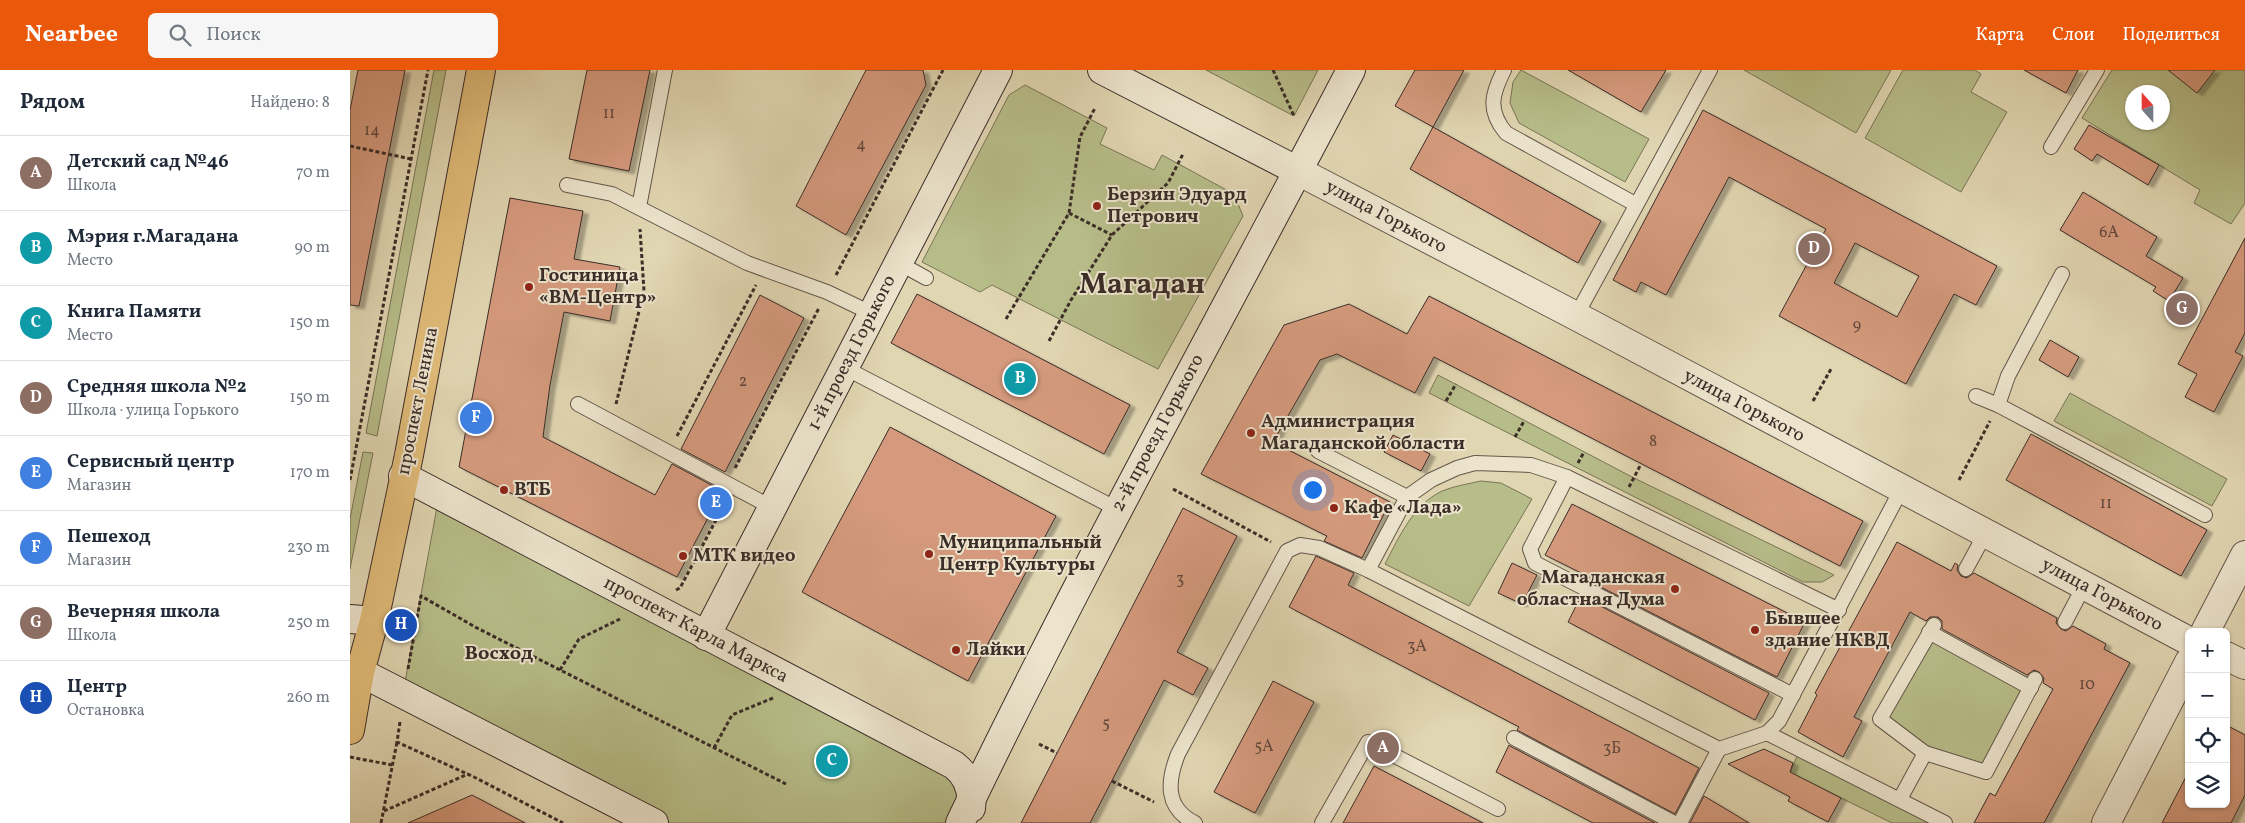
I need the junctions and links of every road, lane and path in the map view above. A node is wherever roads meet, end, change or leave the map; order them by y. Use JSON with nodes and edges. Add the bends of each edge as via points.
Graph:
{"nodes":[{"id":1,"x":428,"y":70,"type":"edge"},
{"id":2,"x":481,"y":70,"type":"edge"},
{"id":3,"x":665,"y":70,"type":"edge"},
{"id":4,"x":943,"y":70,"type":"edge"},
{"id":5,"x":998,"y":70,"type":"edge"},
{"id":6,"x":1102,"y":70,"type":"edge"},
{"id":7,"x":1273,"y":70,"type":"edge"},
{"id":8,"x":1351,"y":70,"type":"edge"},
{"id":9,"x":1504,"y":70,"type":"edge"},
{"id":10,"x":1710,"y":70,"type":"edge"},
{"id":11,"x":2097,"y":70,"type":"edge"},
{"id":12,"x":1095,"y":108,"type":"dead end"},
{"id":13,"x":1294,"y":116,"type":"dead end"},
{"id":14,"x":350,"y":146,"type":"edge"},
{"id":15,"x":2051,"y":147,"type":"dead end"},
{"id":16,"x":1183,"y":154,"type":"dead end"},
{"id":17,"x":411,"y":159,"type":"junction"},
{"id":18,"x":1298,"y":171,"type":"junction"},
{"id":19,"x":567,"y":185,"type":"dead end"},
{"id":20,"x":1636,"y":204,"type":"junction"},
{"id":21,"x":639,"y":207,"type":"junction"},
{"id":22,"x":1069,"y":213,"type":"junction"},
{"id":23,"x":1112,"y":235,"type":"junction"},
{"id":24,"x":899,"y":263,"type":"junction"},
{"id":25,"x":764,"y":269,"type":"junction"},
{"id":26,"x":2062,"y":274,"type":"dead end"},
{"id":27,"x":926,"y":278,"type":"dead end"},
{"id":28,"x":827,"y":292,"type":"junction"},
{"id":29,"x":873,"y":314,"type":"junction"},
{"id":30,"x":1576,"y":316,"type":"junction"},
{"id":31,"x":1006,"y":319,"type":"dead end"},
{"id":32,"x":1049,"y":341,"type":"dead end"},
{"id":33,"x":845,"y":368,"type":"junction"},
{"id":34,"x":1831,"y":369,"type":"dead end"},
{"id":35,"x":1456,"y":384,"type":"dead end"},
{"id":36,"x":1976,"y":396,"type":"dead end"},
{"id":37,"x":1446,"y":401,"type":"dead end"},
{"id":38,"x":1813,"y":401,"type":"dead end"},
{"id":39,"x":578,"y":404,"type":"dead end"},
{"id":40,"x":1998,"y":405,"type":"junction"},
{"id":41,"x":1524,"y":420,"type":"dead end"},
{"id":42,"x":612,"y":422,"type":"junction"},
{"id":43,"x":1515,"y":437,"type":"dead end"},
{"id":44,"x":1981,"y":439,"type":"dead end"},
{"id":45,"x":1318,"y":451,"type":"dead end"},
{"id":46,"x":668,"y":452,"type":"junction"},
{"id":47,"x":1641,"y":464,"type":"dead end"},
{"id":48,"x":404,"y":476,"type":"junction"},
{"id":49,"x":1567,"y":477,"type":"junction"},
{"id":50,"x":350,"y":480,"type":"edge"},
{"id":51,"x":1959,"y":480,"type":"dead end"},
{"id":52,"x":731,"y":486,"type":"junction"},
{"id":53,"x":1173,"y":489,"type":"dead end"},
{"id":54,"x":1901,"y":490,"type":"junction"},
{"id":55,"x":1407,"y":497,"type":"junction"},
{"id":56,"x":1620,"y":503,"type":"junction"},
{"id":57,"x":773,"y":508,"type":"junction"},
{"id":58,"x":1117,"y":509,"type":"junction"},
{"id":59,"x":2205,"y":515,"type":"dead end"},
{"id":60,"x":1985,"y":534,"type":"junction"},
{"id":61,"x":1287,"y":551,"type":"junction"},
{"id":62,"x":2245,"y":555,"type":"edge"},
{"id":63,"x":1966,"y":569,"type":"dead end"},
{"id":64,"x":1368,"y":570,"type":"junction"},
{"id":65,"x":2084,"y":586,"type":"junction"},
{"id":66,"x":648,"y":605,"type":"junction"},
{"id":67,"x":1839,"y":610,"type":"junction"},
{"id":68,"x":362,"y":620,"type":"edge"},
{"id":69,"x":2065,"y":622,"type":"dead end"},
{"id":70,"x":2207,"y":628,"type":"edge"},
{"id":71,"x":706,"y":636,"type":"junction"},
{"id":72,"x":2185,"y":639,"type":"edge"},
{"id":73,"x":2230,"y":658,"type":"edge"},
{"id":74,"x":2245,"y":665,"type":"edge"},
{"id":75,"x":560,"y":670,"type":"junction"},
{"id":76,"x":2185,"y":670,"type":"edge"},
{"id":77,"x":360,"y":672,"type":"junction"},
{"id":78,"x":802,"y":686,"type":"junction"},
{"id":79,"x":403,"y":693,"type":"junction"},
{"id":80,"x":1793,"y":695,"type":"junction"},
{"id":81,"x":350,"y":730,"type":"edge"},
{"id":82,"x":1767,"y":734,"type":"junction"},
{"id":83,"x":1514,"y":738,"type":"dead end"},
{"id":84,"x":397,"y":742,"type":"junction"},
{"id":85,"x":1039,"y":744,"type":"dead end"},
{"id":86,"x":714,"y":748,"type":"junction"},
{"id":87,"x":1718,"y":749,"type":"junction"},
{"id":88,"x":1057,"y":753,"type":"dead end"},
{"id":89,"x":1925,"y":753,"type":"junction"},
{"id":90,"x":350,"y":757,"type":"edge"},
{"id":91,"x":392,"y":765,"type":"junction"},
{"id":92,"x":468,"y":774,"type":"junction"},
{"id":93,"x":1112,"y":781,"type":"dead end"},
{"id":94,"x":786,"y":784,"type":"dead end"},
{"id":95,"x":1900,"y":799,"type":"junction"},
{"id":96,"x":1498,"y":809,"type":"dead end"},
{"id":97,"x":384,"y":811,"type":"junction"},
{"id":98,"x":970,"y":811,"type":"edge"},
{"id":99,"x":1182,"y":816,"type":"junction"},
{"id":100,"x":381,"y":823,"type":"edge"},
{"id":101,"x":563,"y":823,"type":"edge"},
{"id":102,"x":654,"y":823,"type":"edge"},
{"id":103,"x":960,"y":823,"type":"edge"},
{"id":104,"x":1195,"y":823,"type":"edge"},
{"id":105,"x":1322,"y":823,"type":"edge"},
{"id":106,"x":1674,"y":823,"type":"edge"},
{"id":107,"x":1680,"y":823,"type":"edge"},
{"id":108,"x":1945,"y":823,"type":"edge"},
{"id":109,"x":2106,"y":823,"type":"edge"}],
"edges":[{"from":1,"to":17,"type":"path"},
{"from":2,"to":48,"type":"main road","name":"проспект Ленина"},
{"from":3,"to":21,"type":"lane"},
{"from":4,"to":28,"type":"path"},
{"from":5,"to":24,"type":"street","name":"1-й проезд Горького"},
{"from":6,"to":18,"type":"street","name":"улица Горького"},
{"from":7,"to":13,"type":"path"},
{"from":8,"to":18,"type":"street","name":"2-й проезд Горького"},
{"from":9,"to":20,"type":"lane","via":[[1496,86],[1493,106],[1499,124],[1506,132]]},
{"from":10,"to":20,"type":"lane"},
{"from":11,"to":15,"type":"lane"},
{"from":12,"to":22,"type":"path","via":[[1080,137]]},
{"from":14,"to":17,"type":"path"},
{"from":16,"to":23,"type":"path","via":[[1168,183]]},
{"from":17,"to":50,"type":"path"},
{"from":18,"to":30,"type":"street","name":"улица Горького"},
{"from":18,"to":58,"type":"street","name":"2-й проезд Горького"},
{"from":19,"to":21,"type":"lane","via":[[612,194]]},
{"from":20,"to":30,"type":"lane"},
{"from":21,"to":25,"type":"lane"},
{"from":21,"to":42,"type":"path","via":[[644,291]]},
{"from":22,"to":23,"type":"path"},
{"from":22,"to":31,"type":"path"},
{"from":23,"to":32,"type":"path"},
{"from":24,"to":27,"type":"lane"},
{"from":24,"to":29,"type":"street","name":"1-й проезд Горького"},
{"from":25,"to":28,"type":"lane"},
{"from":25,"to":46,"type":"path"},
{"from":26,"to":40,"type":"lane","via":[[2008,376]]},
{"from":28,"to":29,"type":"lane"},
{"from":28,"to":52,"type":"path","via":[[732,476]]},
{"from":29,"to":33,"type":"street","name":"1-й проезд Горького"},
{"from":30,"to":54,"type":"street","name":"улица Горького"},
{"from":33,"to":57,"type":"street","name":"1-й проезд Горького"},
{"from":33,"to":58,"type":"lane"},
{"from":34,"to":38,"type":"path"},
{"from":35,"to":37,"type":"path"},
{"from":36,"to":40,"type":"lane"},
{"from":39,"to":42,"type":"lane"},
{"from":40,"to":59,"type":"lane"},
{"from":41,"to":43,"type":"path"},
{"from":42,"to":46,"type":"lane"},
{"from":44,"to":51,"type":"path"},
{"from":45,"to":55,"type":"lane"},
{"from":46,"to":52,"type":"lane"},
{"from":47,"to":56,"type":"path"},
{"from":48,"to":66,"type":"street","name":"проспект Карла Маркса"},
{"from":48,"to":68,"type":"main road","name":"проспект Ленина"},
{"from":49,"to":55,"type":"lane","via":[[1532,465],[1475,463],[1431,480]]},
{"from":49,"to":56,"type":"lane"},
{"from":49,"to":80,"type":"lane","via":[[1530,549],[1535,563]]},
{"from":52,"to":57,"type":"lane"},
{"from":52,"to":66,"type":"path","via":[[680,588]]},
{"from":53,"to":61,"type":"path"},
{"from":54,"to":60,"type":"street","name":"улица Горького"},
{"from":54,"to":67,"type":"lane"},
{"from":55,"to":64,"type":"lane"},
{"from":56,"to":67,"type":"lane"},
{"from":57,"to":71,"type":"street","name":"1-й проезд Горького"},
{"from":58,"to":98,"type":"street","name":"2-й проезд Горького"},
{"from":60,"to":63,"type":"lane"},
{"from":60,"to":65,"type":"street","name":"улица Горького"},
{"from":61,"to":64,"type":"lane","via":[[1300,545],[1319,548]]},
{"from":61,"to":99,"type":"lane","via":[[1172,769],[1173,800]]},
{"from":62,"to":70,"type":"street"},
{"from":64,"to":87,"type":"lane"},
{"from":65,"to":69,"type":"lane"},
{"from":65,"to":72,"type":"street","name":"улица Горького"},
{"from":66,"to":71,"type":"street","name":"проспект Карла Маркса"},
{"from":66,"to":75,"type":"path","via":[[578,639]]},
{"from":67,"to":80,"type":"lane"},
{"from":68,"to":77,"type":"main road","name":"проспект Ленина"},
{"from":71,"to":78,"type":"street","name":"проспект Карла Маркса"},
{"from":73,"to":74,"type":"street"},
{"from":75,"to":79,"type":"path","via":[[421,596]]},
{"from":75,"to":86,"type":"path"},
{"from":76,"to":109,"type":"street"},
{"from":77,"to":79,"type":"street"},
{"from":77,"to":81,"type":"main road","name":"проспект Ленина"},
{"from":78,"to":86,"type":"path","via":[[732,716]]},
{"from":78,"to":98,"type":"street","name":"проспект Карла Маркса","via":[[954,765],[966,777]]},
{"from":79,"to":84,"type":"path"},
{"from":79,"to":102,"type":"street"},
{"from":80,"to":82,"type":"lane","via":[[1779,722]]},
{"from":82,"to":87,"type":"lane"},
{"from":82,"to":95,"type":"lane"},
{"from":83,"to":106,"type":"lane"},
{"from":84,"to":91,"type":"path"},
{"from":84,"to":92,"type":"path"},
{"from":85,"to":88,"type":"path"},
{"from":86,"to":94,"type":"path"},
{"from":87,"to":107,"type":"lane"},
{"from":89,"to":89,"type":"lane","via":[[1880,719],[1932,628],[2033,683],[1986,772]]},
{"from":89,"to":95,"type":"lane"},
{"from":90,"to":91,"type":"path"},
{"from":91,"to":97,"type":"path"},
{"from":92,"to":97,"type":"path"},
{"from":92,"to":101,"type":"path"},
{"from":93,"to":99,"type":"path"},
{"from":95,"to":108,"type":"lane"},
{"from":96,"to":105,"type":"lane","via":[[1368,742]]},
{"from":97,"to":100,"type":"path"},
{"from":98,"to":103,"type":"street"},
{"from":99,"to":104,"type":"lane"}]}
